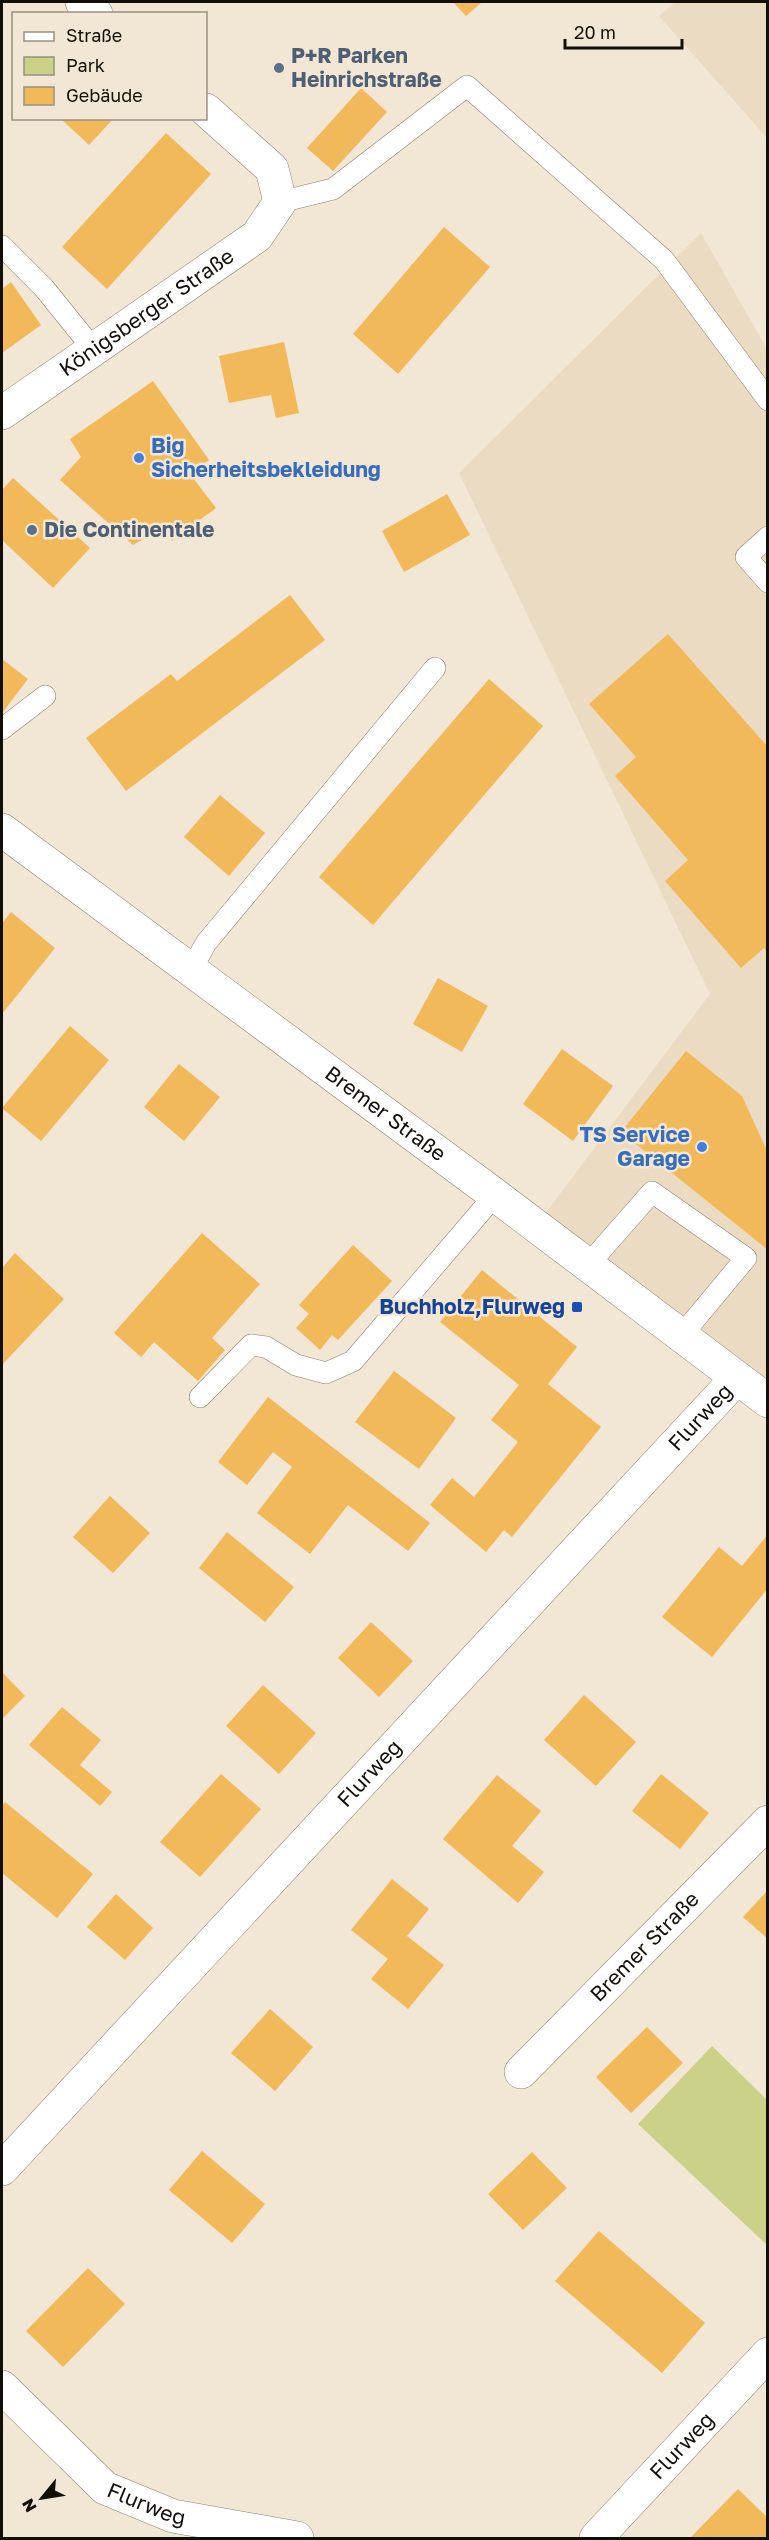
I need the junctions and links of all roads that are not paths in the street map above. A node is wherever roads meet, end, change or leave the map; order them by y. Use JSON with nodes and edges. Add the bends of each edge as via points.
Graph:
{"nodes":[{"id":1,"x":82,"y":2,"type":"edge"},
{"id":2,"x":94,"y":12,"type":"edge"},
{"id":3,"x":207,"y":111,"type":"edge"},
{"id":4,"x":280,"y":202,"type":"junction"},
{"id":5,"x":2,"y":246,"type":"edge"},
{"id":6,"x":94,"y":350,"type":"junction"},
{"id":7,"x":768,"y":400,"type":"edge"},
{"id":8,"x":2,"y":413,"type":"edge"},
{"id":9,"x":768,"y":537,"type":"edge"},
{"id":10,"x":768,"y":582,"type":"edge"},
{"id":11,"x":435,"y":668,"type":"dead end"},
{"id":12,"x":45,"y":696,"type":"dead end"},
{"id":13,"x":2,"y":729,"type":"edge"},
{"id":14,"x":2,"y":830,"type":"edge"},
{"id":15,"x":191,"y":970,"type":"junction"},
{"id":16,"x":495,"y":1195,"type":"junction"},
{"id":17,"x":588,"y":1266,"type":"junction"},
{"id":18,"x":681,"y":1336,"type":"junction"},
{"id":19,"x":757,"y":1389,"type":"edge"},
{"id":20,"x":200,"y":1397,"type":"dead end"},
{"id":21,"x":768,"y":1822,"type":"edge"},
{"id":22,"x":521,"y":2072,"type":"dead end"},
{"id":23,"x":2,"y":2169,"type":"edge"},
{"id":24,"x":768,"y":2355,"type":"edge"},
{"id":25,"x":2,"y":2387,"type":"edge"},
{"id":26,"x":297,"y":2538,"type":"edge"},
{"id":27,"x":596,"y":2538,"type":"edge"}],
"edges":[{"from":1,"to":2,"type":"street"},
{"from":3,"to":4,"type":"street","via":[[272,169]]},
{"from":4,"to":6,"type":"street","name":"Königsberger Straße","via":[[257,236]]},
{"from":4,"to":7,"type":"lane","via":[[333,189],[467,86],[664,260]]},
{"from":5,"to":6,"type":"lane","via":[[44,288]]},
{"from":6,"to":8,"type":"street","name":"Königsberger Straße"},
{"from":9,"to":10,"type":"lane","via":[[746,557]]},
{"from":11,"to":15,"type":"lane","via":[[206,943]]},
{"from":12,"to":13,"type":"lane"},
{"from":14,"to":15,"type":"street","name":"Bremer Straße"},
{"from":15,"to":16,"type":"street","name":"Bremer Straße"},
{"from":16,"to":17,"type":"street","name":"Bremer Straße"},
{"from":16,"to":20,"type":"lane","via":[[353,1361],[326,1373],[296,1365],[266,1347],[251,1345]]},
{"from":17,"to":18,"type":"street","name":"Bremer Straße"},
{"from":17,"to":18,"type":"lane","via":[[652,1192],[746,1258]]},
{"from":18,"to":19,"type":"street","name":"Bremer Straße"},
{"from":19,"to":23,"type":"street","name":"Flurweg"},
{"from":21,"to":22,"type":"street","name":"Bremer Straße"},
{"from":24,"to":27,"type":"street","name":"Flurweg"},
{"from":25,"to":26,"type":"street","name":"Flurweg","via":[[105,2488],[173,2516]]}]}
